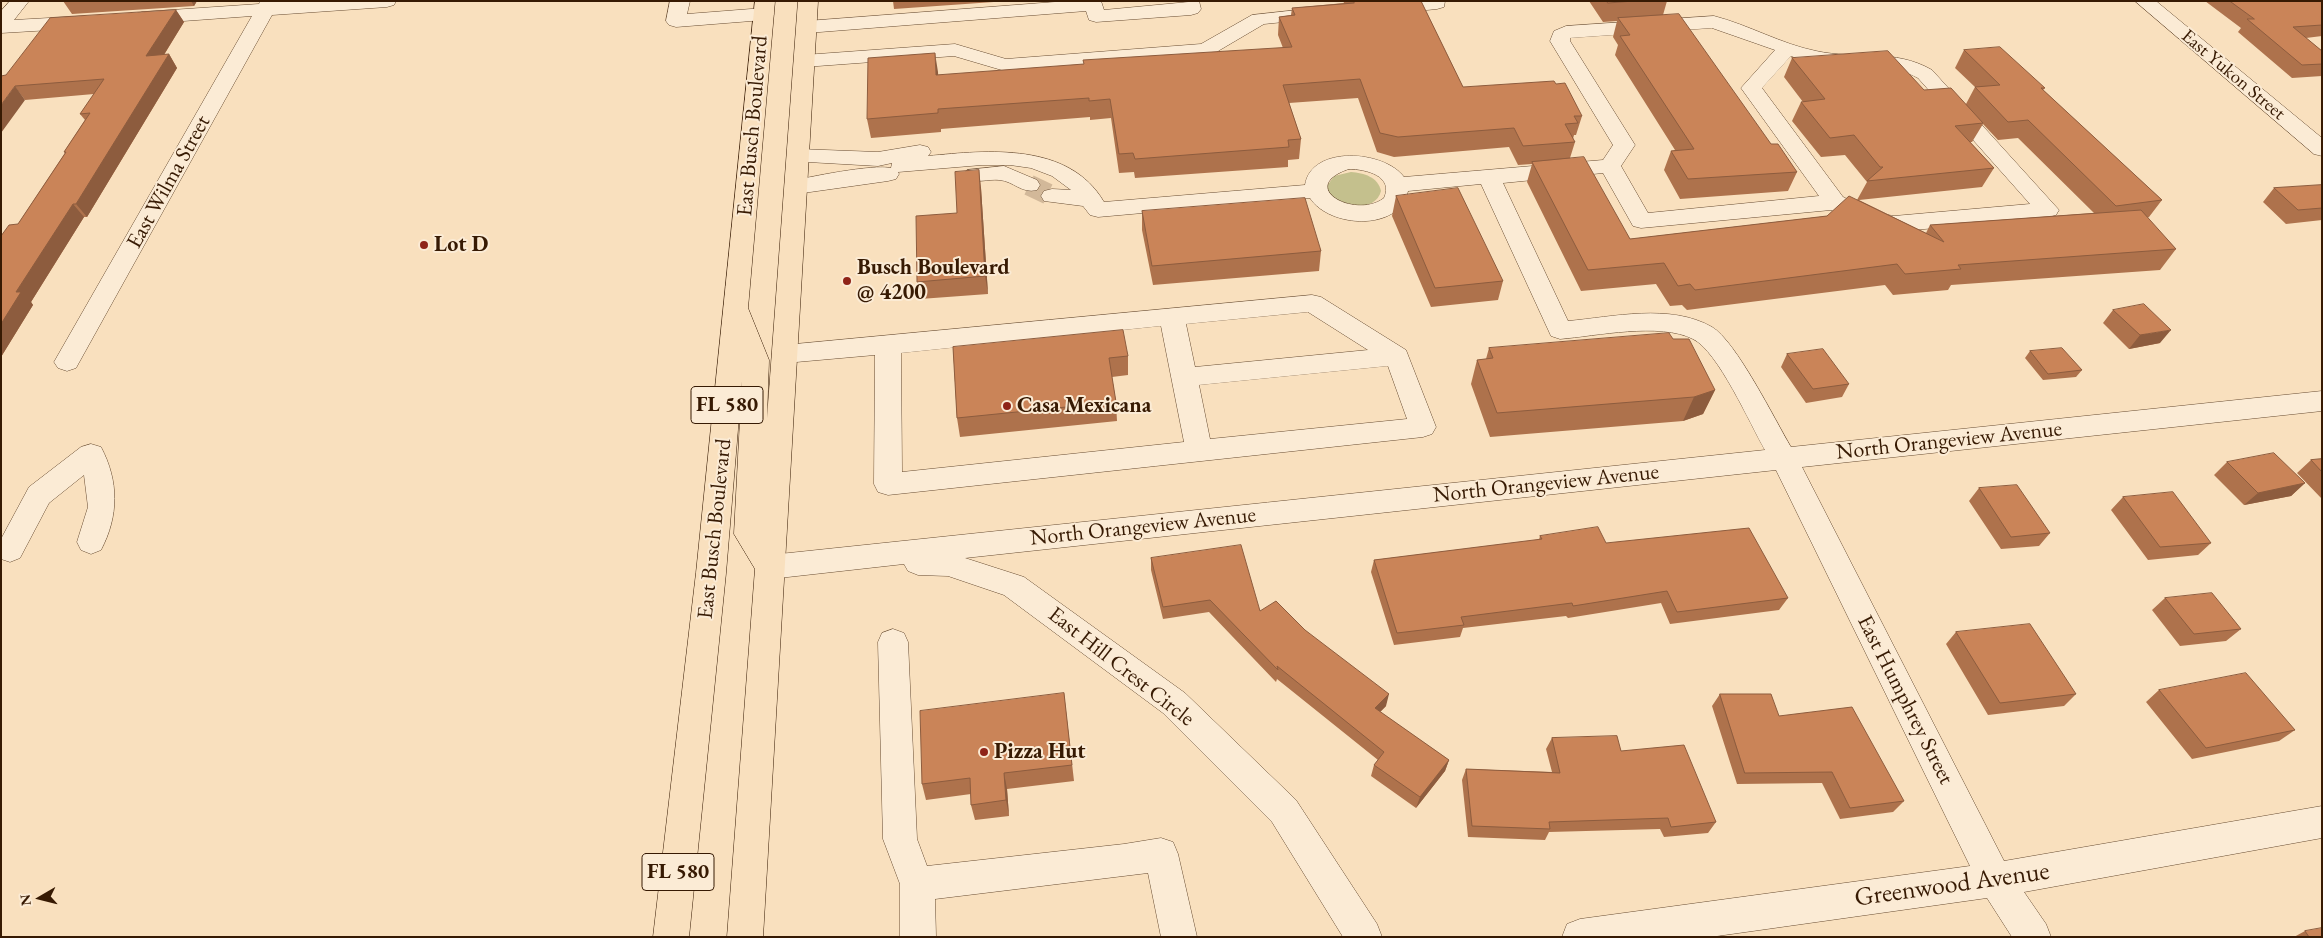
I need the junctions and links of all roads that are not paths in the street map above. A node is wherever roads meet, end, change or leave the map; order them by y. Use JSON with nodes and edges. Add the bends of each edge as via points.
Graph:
{"nodes":[{"id":1,"x":20,"y":1,"type":"edge"},
{"id":2,"x":387,"y":1,"type":"edge"},
{"id":3,"x":680,"y":1,"type":"edge"},
{"id":4,"x":808,"y":1,"type":"edge"},
{"id":5,"x":1189,"y":1,"type":"edge"},
{"id":6,"x":2144,"y":1,"type":"edge"},
{"id":7,"x":1437,"y":3,"type":"dead end"},
{"id":8,"x":268,"y":5,"type":"edge"},
{"id":9,"x":764,"y":8,"type":"edge"},
{"id":10,"x":1368,"y":9,"type":"edge"},
{"id":11,"x":881,"y":11,"type":"edge"},
{"id":12,"x":1338,"y":12,"type":"edge"},
{"id":13,"x":128,"y":18,"type":"edge"},
{"id":14,"x":99,"y":20,"type":"edge"},
{"id":15,"x":1,"y":26,"type":"edge"},
{"id":16,"x":807,"y":27,"type":"junction"},
{"id":17,"x":1788,"y":48,"type":"junction"},
{"id":18,"x":804,"y":61,"type":"junction"},
{"id":19,"x":2322,"y":149,"type":"edge"},
{"id":20,"x":798,"y":156,"type":"junction"},
{"id":21,"x":1019,"y":158,"type":"junction"},
{"id":22,"x":1610,"y":166,"type":"junction"},
{"id":23,"x":901,"y":169,"type":"junction"},
{"id":24,"x":993,"y":173,"type":"junction"},
{"id":25,"x":1489,"y":177,"type":"junction"},
{"id":26,"x":1029,"y":185,"type":"tunnel mouth"},
{"id":27,"x":1398,"y":185,"type":"junction"},
{"id":28,"x":796,"y":187,"type":"junction"},
{"id":29,"x":1315,"y":191,"type":"junction"},
{"id":30,"x":1052,"y":196,"type":"tunnel mouth"},
{"id":31,"x":1092,"y":199,"type":"junction"},
{"id":32,"x":1835,"y":202,"type":"junction"},
{"id":33,"x":736,"y":307,"type":"junction"},
{"id":34,"x":1172,"y":317,"type":"junction"},
{"id":35,"x":888,"y":345,"type":"junction"},
{"id":36,"x":784,"y":354,"type":"junction"},
{"id":37,"x":1398,"y":356,"type":"junction"},
{"id":38,"x":67,"y":362,"type":"dead end"},
{"id":39,"x":1184,"y":377,"type":"junction"},
{"id":40,"x":2322,"y":401,"type":"edge"},
{"id":41,"x":1199,"y":450,"type":"junction"},
{"id":42,"x":1784,"y":459,"type":"junction"},
{"id":43,"x":91,"y":542,"type":"dead end"},
{"id":44,"x":10,"y":550,"type":"dead end"},
{"id":45,"x":844,"y":559,"type":"junction"},
{"id":46,"x":770,"y":567,"type":"junction"},
{"id":47,"x":893,"y":642,"type":"dead end"},
{"id":48,"x":2322,"y":822,"type":"edge"},
{"id":49,"x":1995,"y":880,"type":"junction"},
{"id":50,"x":917,"y":884,"type":"junction"},
{"id":51,"x":671,"y":937,"type":"edge"},
{"id":52,"x":745,"y":937,"type":"edge"},
{"id":53,"x":918,"y":937,"type":"edge"},
{"id":54,"x":1179,"y":937,"type":"edge"},
{"id":55,"x":1364,"y":937,"type":"edge"},
{"id":56,"x":1580,"y":937,"type":"edge"},
{"id":57,"x":2033,"y":937,"type":"edge"}],
"edges":[{"from":1,"to":15,"type":"street"},
{"from":2,"to":8,"type":"street"},
{"from":3,"to":9,"type":"street","via":[[676,21]]},
{"from":4,"to":16,"type":"main road","name":"East Busch Boulevard","number":"FL 580"},
{"from":5,"to":11,"type":"street","via":[[1191,8],[1096,16],[1094,5]]},
{"from":6,"to":19,"type":"street","name":"East Yukon Street"},
{"from":7,"to":10,"type":"street"},
{"from":8,"to":13,"type":"street"},
{"from":8,"to":38,"type":"street","name":"East Wilma Street"},
{"from":9,"to":33,"type":"main road","name":"East Busch Boulevard","number":"FL 580"},
{"from":11,"to":16,"type":"street"},
{"from":12,"to":18,"type":"street","via":[[1259,19],[1206,50],[1005,65],[956,50]]},
{"from":14,"to":15,"type":"street"},
{"from":16,"to":18,"type":"main road","name":"East Busch Boulevard","number":"FL 580"},
{"from":17,"to":22,"type":"street","via":[[1714,22],[1560,35],[1560,41],[1624,145]]},
{"from":17,"to":32,"type":"street","via":[[1751,88]]},
{"from":17,"to":32,"type":"street","via":[[1839,61],[1891,61],[1925,74],[2048,210],[1883,224],[1863,218]]},
{"from":18,"to":20,"type":"main road","name":"East Busch Boulevard","number":"FL 580"},
{"from":20,"to":23,"type":"street","via":[[844,159]]},
{"from":20,"to":28,"type":"main road","name":"East Busch Boulevard","number":"FL 580"},
{"from":21,"to":23,"type":"street","via":[[994,157]]},
{"from":21,"to":24,"type":"street","via":[[1013,168]]},
{"from":21,"to":31,"type":"street","via":[[1059,171]]},
{"from":22,"to":25,"type":"street"},
{"from":22,"to":32,"type":"street","via":[[1641,221]]},
{"from":23,"to":24,"type":"street"},
{"from":23,"to":28,"type":"street"},
{"from":24,"to":26,"type":"street","via":[[1004,173]]},
{"from":25,"to":27,"type":"street"},
{"from":25,"to":42,"type":"street","name":"East Humphrey Street","via":[[1560,330],[1643,323],[1678,324],[1703,333],[1721,349]]},
{"from":27,"to":29,"type":"street","via":[[1394,202],[1385,209],[1358,214],[1331,207]]},
{"from":27,"to":29,"type":"street","via":[[1384,170],[1361,162],[1347,162],[1330,166],[1318,175]]},
{"from":28,"to":36,"type":"main road","name":"East Busch Boulevard","number":"FL 580"},
{"from":29,"to":31,"type":"street","via":[[1098,210]]},
{"from":30,"to":31,"type":"street"},
{"from":33,"to":46,"type":"main road","via":[[756,360],[748,534]]},
{"from":33,"to":51,"type":"main road","name":"East Busch Boulevard","number":"FL 580"},
{"from":34,"to":35,"type":"street"},
{"from":34,"to":37,"type":"street","via":[[1312,303]]},
{"from":34,"to":39,"type":"street"},
{"from":35,"to":36,"type":"street"},
{"from":35,"to":41,"type":"street","via":[[888,484]]},
{"from":36,"to":46,"type":"main road","name":"East Busch Boulevard","number":"FL 580"},
{"from":37,"to":39,"type":"street"},
{"from":37,"to":41,"type":"street","via":[[1423,427]]},
{"from":39,"to":41,"type":"street"},
{"from":40,"to":42,"type":"street","name":"North Orangeview Avenue"},
{"from":42,"to":45,"type":"street","name":"North Orangeview Avenue"},
{"from":42,"to":49,"type":"street","name":"East Humphrey Street"},
{"from":43,"to":44,"type":"street","via":[[102,518],[103,491],[91,454],[40,495]]},
{"from":45,"to":46,"type":"street","name":"North Orangeview Avenue"},
{"from":45,"to":55,"type":"street","name":"East Hill Crest Circle","via":[[948,564],[1014,586],[1174,703],[1284,811]]},
{"from":46,"to":52,"type":"main road","name":"East Busch Boulevard","number":"FL 580"},
{"from":47,"to":50,"type":"street","via":[[900,839]]},
{"from":48,"to":49,"type":"street","name":"Greenwood Avenue"},
{"from":49,"to":56,"type":"street","name":"Greenwood Avenue"},
{"from":49,"to":57,"type":"street","name":"East Humphrey Street"},
{"from":50,"to":53,"type":"street"},
{"from":50,"to":54,"type":"street","via":[[1161,854]]}]}
